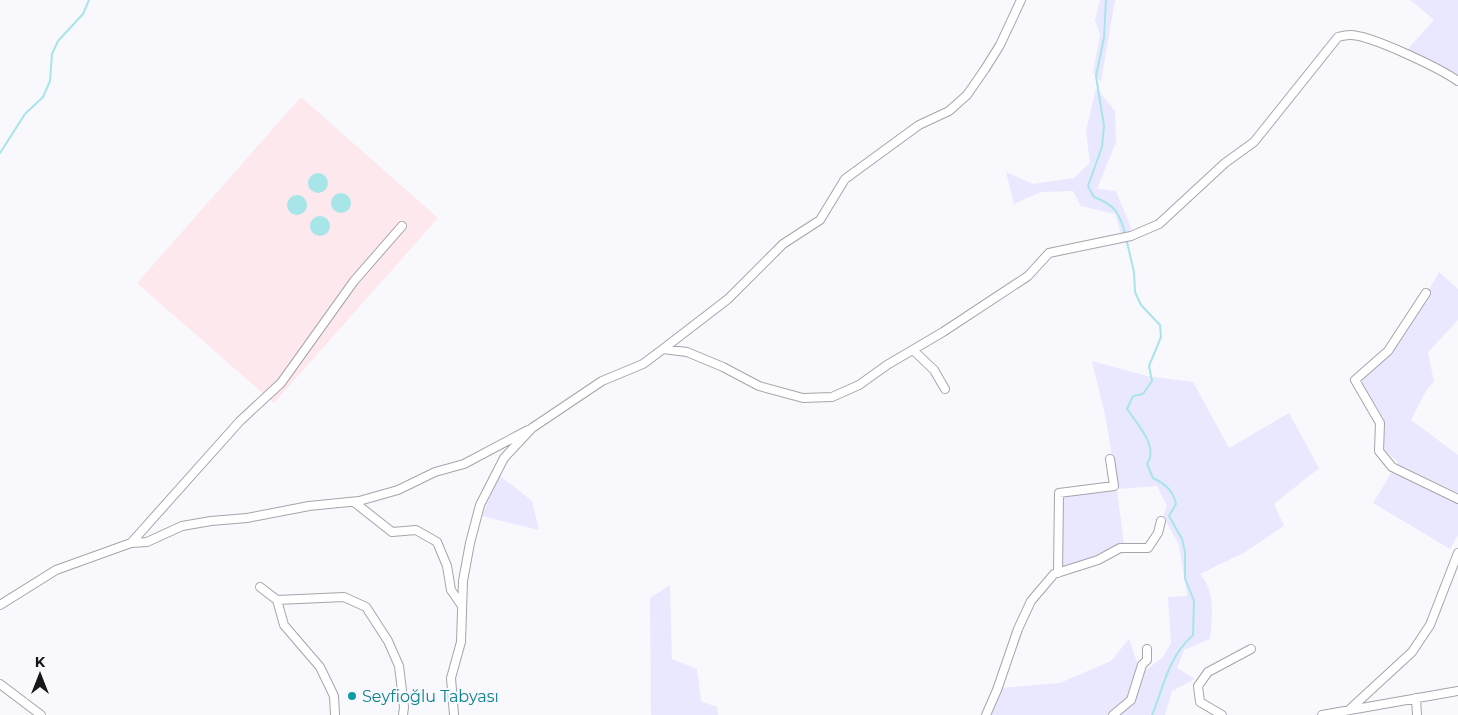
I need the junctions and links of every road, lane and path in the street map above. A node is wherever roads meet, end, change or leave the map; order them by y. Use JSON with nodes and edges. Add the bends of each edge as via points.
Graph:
{"nodes":[{"id":1,"x":1021,"y":0,"type":"edge"},
{"id":2,"x":1458,"y":81,"type":"edge"},
{"id":3,"x":402,"y":226,"type":"dead end"},
{"id":4,"x":1426,"y":293,"type":"dead end"},
{"id":5,"x":663,"y":349,"type":"junction"},
{"id":6,"x":913,"y":350,"type":"junction"},
{"id":7,"x":946,"y":389,"type":"dead end"},
{"id":8,"x":532,"y":428,"type":"junction"},
{"id":9,"x":1110,"y":460,"type":"dead end"},
{"id":10,"x":1458,"y":499,"type":"edge"},
{"id":11,"x":354,"y":502,"type":"junction"},
{"id":12,"x":1162,"y":521,"type":"dead end"},
{"id":13,"x":131,"y":543,"type":"junction"},
{"id":14,"x":1458,"y":553,"type":"edge"},
{"id":15,"x":1058,"y":573,"type":"junction"},
{"id":16,"x":260,"y":587,"type":"dead end"},
{"id":17,"x":277,"y":600,"type":"junction"},
{"id":18,"x":0,"y":605,"type":"edge"},
{"id":19,"x":462,"y":606,"type":"junction"},
{"id":20,"x":1147,"y":649,"type":"dead end"},
{"id":21,"x":1252,"y":649,"type":"dead end"},
{"id":22,"x":0,"y":684,"type":"edge"},
{"id":23,"x":1458,"y":691,"type":"edge"},
{"id":24,"x":1416,"y":698,"type":"junction"},
{"id":25,"x":1348,"y":710,"type":"junction"},
{"id":26,"x":41,"y":715,"type":"edge"},
{"id":27,"x":335,"y":715,"type":"edge"},
{"id":28,"x":403,"y":715,"type":"edge"},
{"id":29,"x":454,"y":715,"type":"edge"},
{"id":30,"x":986,"y":715,"type":"edge"},
{"id":31,"x":1112,"y":715,"type":"edge"},
{"id":32,"x":1222,"y":715,"type":"edge"},
{"id":33,"x":1322,"y":715,"type":"edge"},
{"id":34,"x":1417,"y":715,"type":"edge"}],
"edges":[{"from":1,"to":5,"type":"street","via":[[1000,45],[967,95],[950,111],[919,125],[845,179],[820,220],[783,244],[728,299]]},
{"from":2,"to":6,"type":"street","via":[[1441,69],[1364,38],[1338,37],[1254,142],[1225,163],[1158,224],[1131,236],[1049,253],[1028,276]]},
{"from":3,"to":13,"type":"street","via":[[354,281],[281,383],[240,421]]},
{"from":4,"to":10,"type":"street","via":[[1388,351],[1355,380],[1380,422],[1379,451],[1392,467]]},
{"from":5,"to":6,"type":"street","via":[[687,352],[759,386],[803,398],[832,397],[859,385]]},
{"from":5,"to":8,"type":"street","via":[[643,364],[602,381]]},
{"from":6,"to":7,"type":"street","via":[[934,370]]},
{"from":8,"to":11,"type":"street","via":[[464,464],[435,472],[398,490]]},
{"from":8,"to":19,"type":"street","via":[[504,458],[480,505],[465,571]]},
{"from":9,"to":15,"type":"street","via":[[1114,486],[1059,493]]},
{"from":11,"to":13,"type":"street","via":[[182,526],[147,542]]},
{"from":11,"to":19,"type":"street","via":[[392,532],[416,530],[437,542],[447,566],[451,590]]},
{"from":12,"to":15,"type":"street","via":[[1148,548],[1120,548],[1098,560]]},
{"from":13,"to":18,"type":"street","via":[[56,570]]},
{"from":14,"to":25,"type":"street","via":[[1426,632],[1412,652]]},
{"from":15,"to":30,"type":"street","via":[[1031,601]]},
{"from":16,"to":17,"type":"street"},
{"from":17,"to":27,"type":"street","via":[[284,625],[320,667],[334,696]]},
{"from":17,"to":28,"type":"street","via":[[344,597],[366,607],[388,641],[399,666]]},
{"from":19,"to":29,"type":"street","via":[[460,642],[451,678]]},
{"from":20,"to":31,"type":"street","via":[[1147,660],[1142,665],[1131,700]]},
{"from":21,"to":32,"type":"street","via":[[1208,672],[1198,686],[1200,702]]},
{"from":22,"to":26,"type":"street"},
{"from":23,"to":24,"type":"street"},
{"from":24,"to":25,"type":"street"},
{"from":24,"to":34,"type":"street"},
{"from":25,"to":33,"type":"street"}]}
